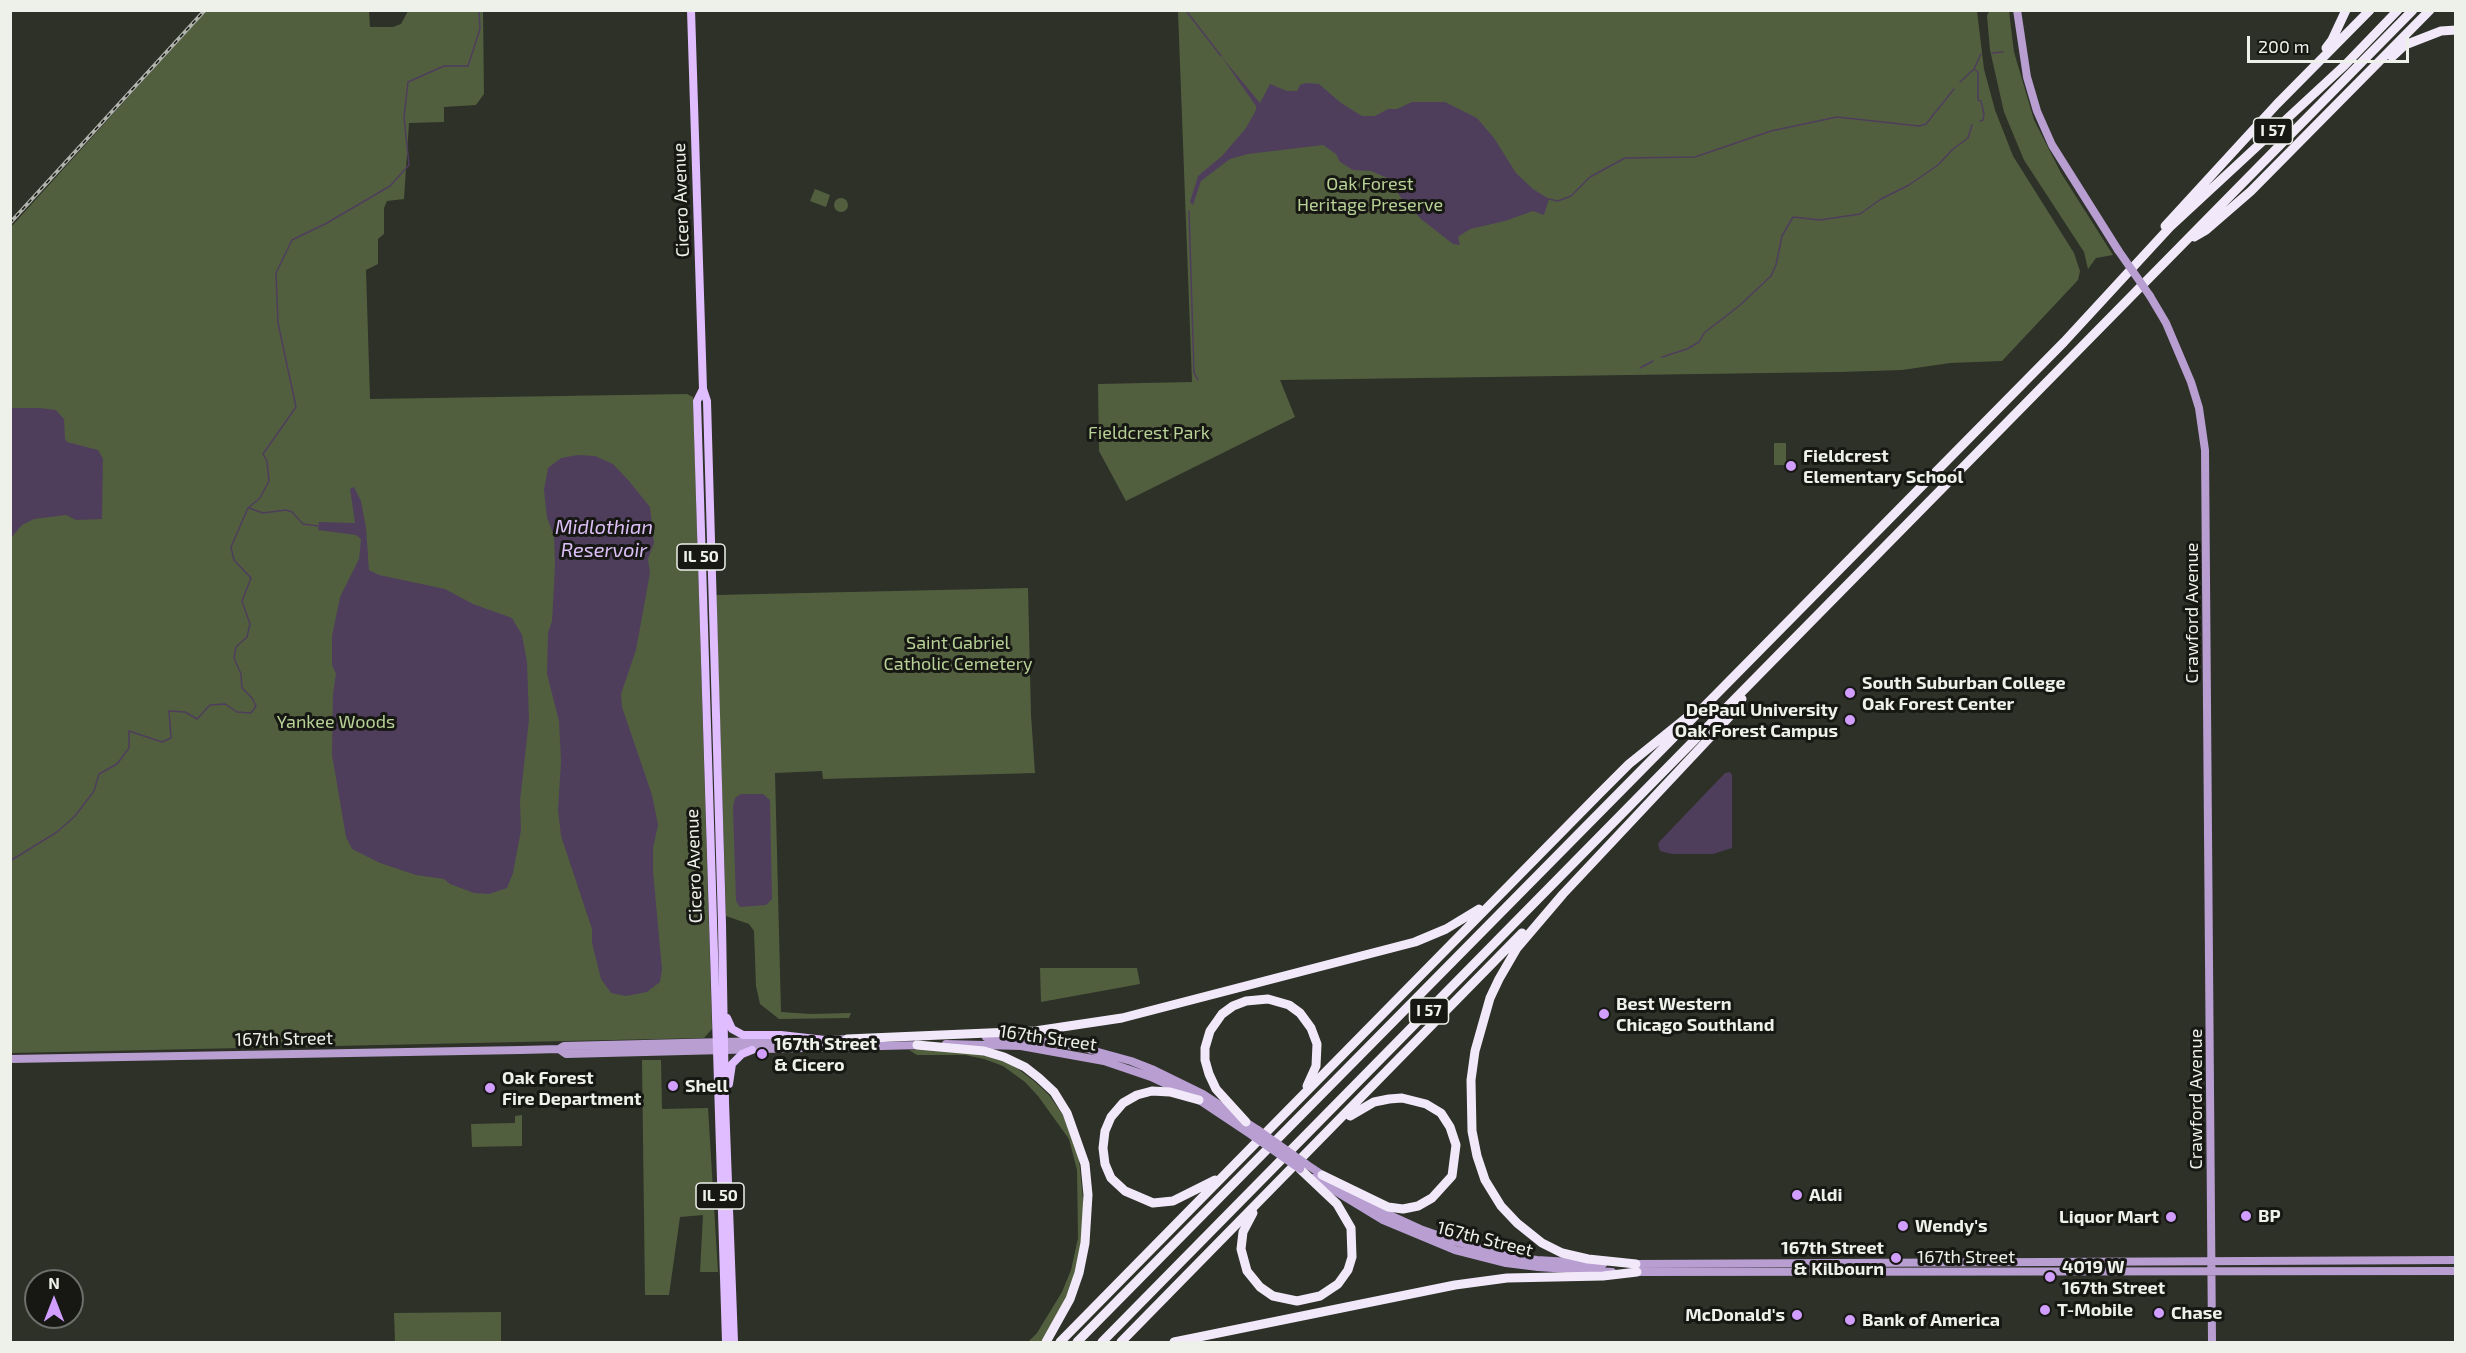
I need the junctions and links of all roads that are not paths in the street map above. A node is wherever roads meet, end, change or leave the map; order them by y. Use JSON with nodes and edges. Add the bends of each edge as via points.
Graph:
{"nodes":[{"id":1,"x":691,"y":10,"type":"edge"},
{"id":2,"x":2017,"y":10,"type":"edge"},
{"id":3,"x":2346,"y":10,"type":"edge"},
{"id":4,"x":2370,"y":10,"type":"edge"},
{"id":5,"x":2398,"y":10,"type":"edge"},
{"id":6,"x":2413,"y":10,"type":"edge"},
{"id":7,"x":2430,"y":10,"type":"edge"},
{"id":8,"x":2456,"y":30,"type":"edge"},
{"id":9,"x":2295,"y":86,"type":"junction"},
{"id":10,"x":2353,"y":89,"type":"junction"},
{"id":11,"x":2184,"y":243,"type":"junction"},
{"id":12,"x":2149,"y":250,"type":"junction"},
{"id":13,"x":703,"y":389,"type":"junction"},
{"id":14,"x":1756,"y":679,"type":"junction"},
{"id":15,"x":1709,"y":702,"type":"junction"},
{"id":16,"x":1504,"y":889,"type":"junction"},
{"id":17,"x":1563,"y":894,"type":"junction"},
{"id":18,"x":724,"y":1012,"type":"junction"},
{"id":19,"x":825,"y":1040,"type":"junction"},
{"id":20,"x":847,"y":1040,"type":"junction"},
{"id":21,"x":918,"y":1045,"type":"junction"},
{"id":22,"x":720,"y":1046,"type":"junction"},
{"id":23,"x":752,"y":1050,"type":"junction"},
{"id":24,"x":10,"y":1059,"type":"edge"},
{"id":25,"x":1199,"y":1100,"type":"junction"},
{"id":26,"x":725,"y":1102,"type":"junction"},
{"id":27,"x":1289,"y":1110,"type":"junction"},
{"id":28,"x":1246,"y":1122,"type":"junction"},
{"id":29,"x":1333,"y":1128,"type":"junction"},
{"id":30,"x":1256,"y":1133,"type":"junction"},
{"id":31,"x":1239,"y":1159,"type":"junction"},
{"id":32,"x":1303,"y":1167,"type":"junction"},
{"id":33,"x":1322,"y":1175,"type":"junction"},
{"id":34,"x":1271,"y":1190,"type":"junction"},
{"id":35,"x":2456,"y":1260,"type":"edge"},
{"id":36,"x":2212,"y":1261,"type":"junction"},
{"id":37,"x":1636,"y":1268,"type":"junction"},
{"id":38,"x":2212,"y":1271,"type":"junction"},
{"id":39,"x":2456,"y":1271,"type":"edge"},
{"id":40,"x":726,"y":1342,"type":"edge"},
{"id":41,"x":734,"y":1342,"type":"edge"},
{"id":42,"x":1047,"y":1342,"type":"edge"},
{"id":43,"x":1060,"y":1342,"type":"edge"},
{"id":44,"x":1077,"y":1342,"type":"edge"},
{"id":45,"x":1102,"y":1342,"type":"edge"},
{"id":46,"x":1121,"y":1342,"type":"edge"},
{"id":47,"x":1174,"y":1342,"type":"edge"},
{"id":48,"x":2212,"y":1342,"type":"edge"}],
"edges":[{"from":1,"to":13,"type":"main road","name":"Cicero Avenue","number":"IL 50"},
{"from":2,"to":36,"type":"main road","name":"Crawford Avenue","bridge":true,"via":[[2027,77],[2052,145],[2166,323],[2199,408],[2205,450]]},
{"from":3,"to":9,"type":"highway","via":[[2332,40]]},
{"from":4,"to":9,"type":"highway"},
{"from":5,"to":12,"type":"highway","number":"I 57"},
{"from":6,"to":11,"type":"highway","number":"I 57"},
{"from":7,"to":10,"type":"highway"},
{"from":8,"to":10,"type":"highway","via":[[2441,31],[2405,45]]},
{"from":9,"to":12,"type":"highway","via":[[2171,218]]},
{"from":10,"to":11,"type":"highway","via":[[2251,191],[2206,230]]},
{"from":11,"to":14,"type":"highway","number":"I 57"},
{"from":12,"to":15,"type":"highway","number":"I 57","via":[[2064,342]]},
{"from":13,"to":18,"type":"main road","name":"Cicero Avenue","number":"IL 50","via":[[707,400]]},
{"from":13,"to":22,"type":"main road","name":"Cicero Avenue","number":"IL 50","via":[[697,400]]},
{"from":14,"to":17,"type":"highway","via":[[1732,714]]},
{"from":14,"to":45,"type":"highway","number":"I 57"},
{"from":15,"to":16,"type":"highway","via":[[1629,764]]},
{"from":15,"to":44,"type":"highway","number":"I 57"},
{"from":16,"to":20,"type":"highway","via":[[1462,921],[1415,942],[1147,1012],[1035,1031]]},
{"from":16,"to":27,"type":"highway"},
{"from":17,"to":29,"type":"highway"},
{"from":17,"to":37,"type":"highway","via":[[1517,948],[1498,979],[1483,1017],[1471,1080],[1472,1131],[1485,1180],[1517,1224],[1562,1253]]},
{"from":18,"to":19,"type":"main road","via":[[732,1029],[743,1035]]},
{"from":18,"to":22,"type":"main road","name":"Cicero Avenue","number":"IL 50"},
{"from":19,"to":20,"type":"main road","name":"167th Street"},
{"from":19,"to":22,"type":"main road","name":"167th Street"},
{"from":20,"to":28,"type":"main road","name":"167th Street","via":[[966,1036],[1021,1038],[1080,1047],[1154,1070],[1203,1094]]},
{"from":21,"to":23,"type":"main road","name":"167th Street"},
{"from":21,"to":25,"type":"main road","name":"167th Street","via":[[1021,1046],[1079,1054],[1151,1077]]},
{"from":21,"to":42,"type":"highway","via":[[984,1051],[1024,1067],[1054,1092],[1078,1137],[1088,1195],[1085,1243],[1070,1299]]},
{"from":22,"to":23,"type":"main road","name":"167th Street"},
{"from":22,"to":24,"type":"main road","name":"167th Street","via":[[566,1054],[559,1049]]},
{"from":22,"to":26,"type":"main road","name":"Cicero Avenue","number":"IL 50"},
{"from":22,"to":40,"type":"main road","name":"Cicero Avenue","number":"IL 50"},
{"from":23,"to":26,"type":"main road","via":[[732,1064]]},
{"from":25,"to":30,"type":"main road","name":"167th Street"},
{"from":25,"to":31,"type":"highway","via":[[1152,1091],[1123,1103],[1105,1131],[1105,1164],[1112,1178],[1138,1198],[1153,1203],[1173,1201],[1214,1181]]},
{"from":26,"to":41,"type":"main road","name":"Cicero Avenue","number":"IL 50"},
{"from":27,"to":28,"type":"highway","via":[[1315,1071],[1317,1050],[1313,1033],[1289,1005],[1268,999],[1246,1000],[1214,1023],[1205,1054],[1216,1089]]},
{"from":27,"to":31,"type":"highway"},
{"from":28,"to":30,"type":"main road","name":"167th Street"},
{"from":29,"to":33,"type":"highway","via":[[1356,1112],[1389,1099],[1426,1104],[1441,1113],[1450,1127],[1456,1144],[1452,1176],[1432,1198],[1403,1209],[1388,1207]]},
{"from":29,"to":34,"type":"highway"},
{"from":30,"to":32,"type":"main road","name":"167th Street","bridge":true},
{"from":31,"to":43,"type":"highway"},
{"from":32,"to":33,"type":"main road","name":"167th Street"},
{"from":32,"to":34,"type":"highway","via":[[1337,1204],[1352,1234],[1348,1270],[1338,1284],[1320,1296],[1301,1301],[1279,1298],[1260,1287],[1247,1271],[1241,1249],[1243,1232],[1250,1216]]},
{"from":32,"to":37,"type":"main road","name":"167th Street","via":[[1383,1220],[1455,1250],[1538,1267]]},
{"from":33,"to":37,"type":"main road","name":"167th Street","via":[[1385,1213],[1457,1242],[1507,1256]]},
{"from":34,"to":46,"type":"highway"},
{"from":35,"to":36,"type":"main road","name":"167th Street"},
{"from":36,"to":37,"type":"main road","name":"167th Street"},
{"from":36,"to":38,"type":"main road","name":"Crawford Avenue"},
{"from":37,"to":38,"type":"main road","name":"167th Street"},
{"from":37,"to":47,"type":"highway","via":[[1603,1276],[1507,1278],[1455,1285]]},
{"from":38,"to":39,"type":"main road","name":"167th Street"},
{"from":38,"to":48,"type":"main road","name":"Crawford Avenue"}]}
